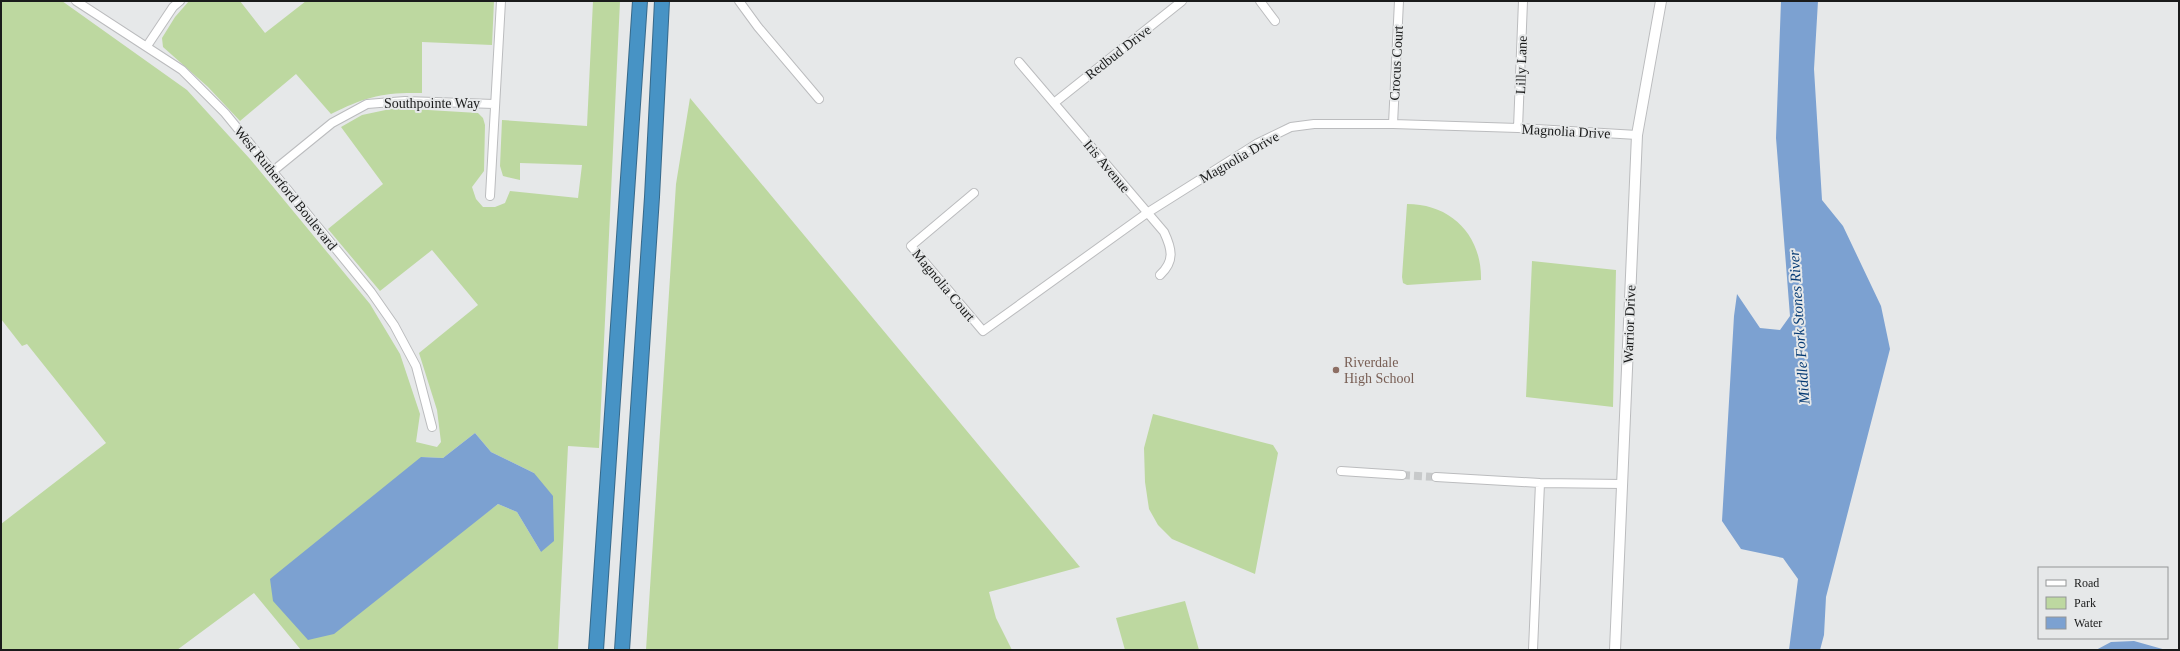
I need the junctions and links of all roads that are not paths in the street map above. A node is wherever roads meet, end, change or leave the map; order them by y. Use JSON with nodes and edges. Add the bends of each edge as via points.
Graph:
{"nodes":[{"id":1,"x":76,"y":1,"type":"edge"},
{"id":2,"x":180,"y":1,"type":"edge"},
{"id":3,"x":501,"y":1,"type":"edge"},
{"id":4,"x":638,"y":1,"type":"edge"},
{"id":5,"x":662,"y":1,"type":"edge"},
{"id":6,"x":670,"y":1,"type":"edge"},
{"id":7,"x":739,"y":1,"type":"edge"},
{"id":8,"x":1182,"y":1,"type":"edge"},
{"id":9,"x":1260,"y":1,"type":"edge"},
{"id":10,"x":1399,"y":1,"type":"edge"},
{"id":11,"x":1523,"y":1,"type":"edge"},
{"id":12,"x":1661,"y":1,"type":"edge"},
{"id":13,"x":1275,"y":21,"type":"dead end"},
{"id":14,"x":147,"y":46,"type":"junction"},
{"id":15,"x":659,"y":58,"type":"junction"},
{"id":16,"x":1019,"y":62,"type":"dead end"},
{"id":17,"x":819,"y":99,"type":"dead end"},
{"id":18,"x":1054,"y":103,"type":"junction"},
{"id":19,"x":494,"y":104,"type":"junction"},
{"id":20,"x":1393,"y":124,"type":"junction"},
{"id":21,"x":1518,"y":128,"type":"junction"},
{"id":22,"x":1636,"y":135,"type":"junction"},
{"id":23,"x":273,"y":171,"type":"junction"},
{"id":24,"x":974,"y":193,"type":"dead end"},
{"id":25,"x":490,"y":196,"type":"dead end"},
{"id":26,"x":1147,"y":213,"type":"junction"},
{"id":27,"x":1160,"y":275,"type":"dead end"},
{"id":28,"x":982,"y":331,"type":"joint"},
{"id":29,"x":432,"y":427,"type":"dead end"},
{"id":30,"x":1341,"y":471,"type":"dead end"},
{"id":31,"x":1402,"y":475,"type":"tunnel mouth"},
{"id":32,"x":1436,"y":477,"type":"tunnel mouth"},
{"id":33,"x":1540,"y":483,"type":"junction"},
{"id":34,"x":1623,"y":484,"type":"junction"},
{"id":35,"x":596,"y":650,"type":"edge"},
{"id":36,"x":622,"y":650,"type":"edge"},
{"id":37,"x":1533,"y":650,"type":"edge"},
{"id":38,"x":1615,"y":650,"type":"edge"}],
"edges":[{"from":1,"to":14,"type":"street","name":"West Rutherford Boulevard"},
{"from":2,"to":14,"type":"street","via":[[173,7]]},
{"from":3,"to":19,"type":"street"},
{"from":4,"to":35,"type":"highway"},
{"from":5,"to":15,"type":"highway"},
{"from":6,"to":15,"type":"highway"},
{"from":7,"to":17,"type":"street"},
{"from":8,"to":18,"type":"street","name":"Redbud Drive"},
{"from":9,"to":13,"type":"street"},
{"from":10,"to":20,"type":"street","name":"Crocus Court"},
{"from":11,"to":21,"type":"street","name":"Lilly Lane"},
{"from":12,"to":22,"type":"street","name":"Warrior Drive"},
{"from":14,"to":23,"type":"street","name":"West Rutherford Boulevard","via":[[182,70],[225,113]]},
{"from":15,"to":36,"type":"highway"},
{"from":16,"to":18,"type":"street","name":"Iris Avenue"},
{"from":18,"to":26,"type":"street","name":"Iris Avenue"},
{"from":19,"to":23,"type":"street","name":"Southpointe Way","via":[[405,101],[367,104],[332,123]]},
{"from":19,"to":25,"type":"street"},
{"from":20,"to":21,"type":"street","name":"Magnolia Drive"},
{"from":20,"to":26,"type":"street","name":"Magnolia Drive","via":[[1314,124],[1291,127],[1258,143]]},
{"from":21,"to":22,"type":"street","name":"Magnolia Drive"},
{"from":22,"to":34,"type":"street","name":"Warrior Drive"},
{"from":23,"to":29,"type":"street","name":"West Rutherford Boulevard","via":[[371,292],[394,325],[416,366]]},
{"from":24,"to":28,"type":"street","name":"Magnolia Court","via":[[911,246]]},
{"from":26,"to":27,"type":"street","name":"Iris Avenue","via":[[1164,232],[1171,247],[1172,257],[1169,265]]},
{"from":26,"to":28,"type":"street","name":"Magnolia Drive"},
{"from":30,"to":31,"type":"street"},
{"from":32,"to":33,"type":"street"},
{"from":33,"to":34,"type":"street"},
{"from":33,"to":37,"type":"street"},
{"from":34,"to":38,"type":"street","name":"Warrior Drive"}]}
